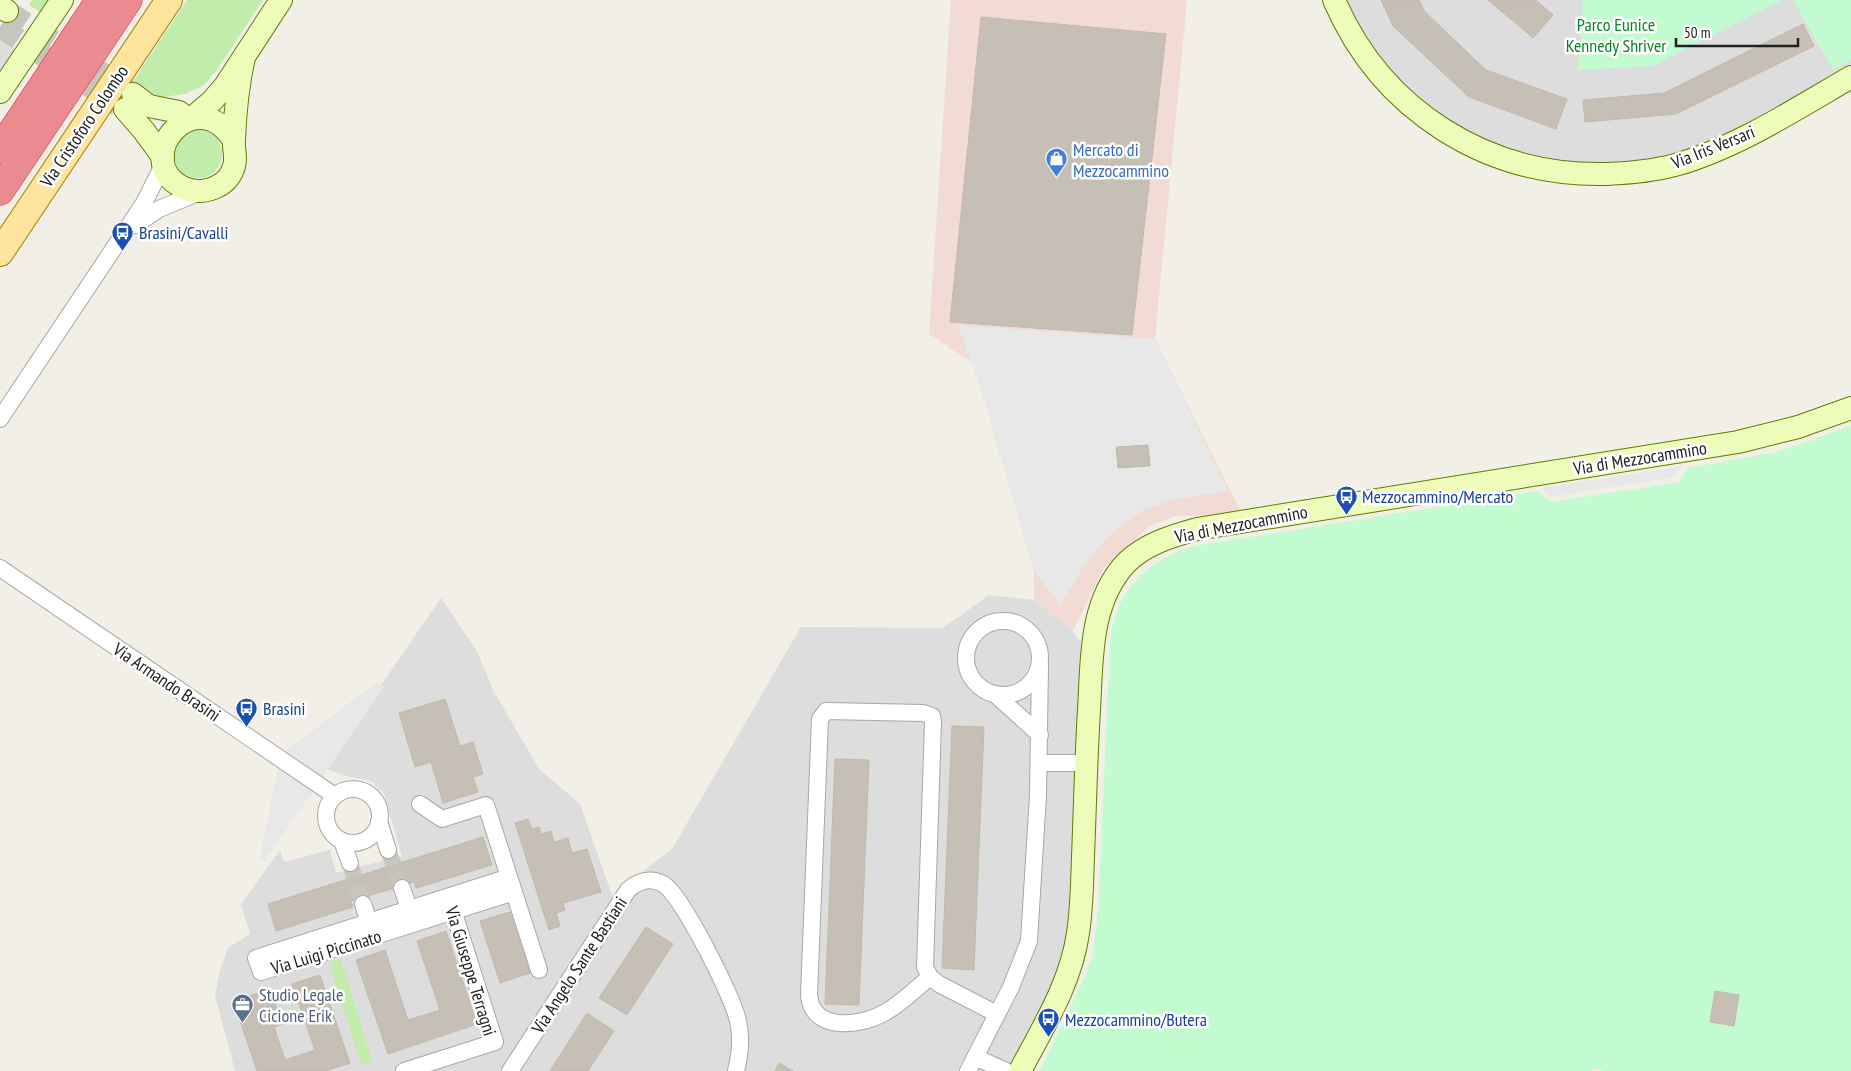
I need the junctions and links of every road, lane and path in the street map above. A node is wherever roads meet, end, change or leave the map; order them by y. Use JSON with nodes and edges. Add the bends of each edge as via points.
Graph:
{"nodes":[{"id":1,"x":62,"y":0,"type":"edge"},
{"id":2,"x":100,"y":0,"type":"edge"},
{"id":3,"x":128,"y":0,"type":"edge"},
{"id":4,"x":170,"y":0,"type":"edge"},
{"id":5,"x":281,"y":0,"type":"edge"},
{"id":6,"x":1334,"y":0,"type":"edge"},
{"id":7,"x":244,"y":57,"type":"junction"},
{"id":8,"x":1851,"y":78,"type":"edge"},
{"id":9,"x":0,"y":92,"type":"edge"},
{"id":10,"x":190,"y":119,"type":"junction"},
{"id":11,"x":234,"y":142,"type":"junction"},
{"id":12,"x":1,"y":148,"type":"edge"},
{"id":13,"x":163,"y":160,"type":"junction"},
{"id":14,"x":0,"y":191,"type":"edge"},
{"id":15,"x":200,"y":192,"type":"junction"},
{"id":16,"x":122,"y":236,"type":"junction"},
{"id":17,"x":0,"y":253,"type":"edge"},
{"id":18,"x":1851,"y":408,"type":"edge"},
{"id":19,"x":0,"y":418,"type":"edge"},
{"id":20,"x":0,"y":568,"type":"edge"},
{"id":21,"x":1040,"y":666,"type":"junction"},
{"id":22,"x":995,"y":694,"type":"junction"},
{"id":23,"x":1040,"y":735,"type":"junction"},
{"id":24,"x":1039,"y":763,"type":"junction"},
{"id":25,"x":1086,"y":763,"type":"junction"},
{"id":26,"x":335,"y":796,"type":"junction"},
{"id":27,"x":420,"y":804,"type":"dead end"},
{"id":28,"x":380,"y":821,"type":"junction"},
{"id":29,"x":342,"y":841,"type":"junction"},
{"id":30,"x":388,"y":850,"type":"tunnel mouth"},
{"id":31,"x":350,"y":863,"type":"tunnel mouth"},
{"id":32,"x":512,"y":885,"type":"junction"},
{"id":33,"x":402,"y":888,"type":"tunnel mouth"},
{"id":34,"x":363,"y":904,"type":"tunnel mouth"},
{"id":35,"x":451,"y":904,"type":"junction"},
{"id":36,"x":409,"y":909,"type":"junction"},
{"id":37,"x":371,"y":929,"type":"junction"},
{"id":38,"x":321,"y":945,"type":"dead end"},
{"id":39,"x":539,"y":970,"type":"dead end"},
{"id":40,"x":930,"y":978,"type":"junction"},
{"id":41,"x":997,"y":1014,"type":"junction"},
{"id":42,"x":495,"y":1042,"type":"junction"},
{"id":43,"x":514,"y":1064,"type":"edge"},
{"id":44,"x":971,"y":1064,"type":"edge"},
{"id":45,"x":404,"y":1071,"type":"edge"},
{"id":46,"x":736,"y":1071,"type":"edge"},
{"id":47,"x":1006,"y":1071,"type":"edge"},
{"id":48,"x":1020,"y":1071,"type":"edge"}],
"edges":[{"from":1,"to":9,"type":"street"},
{"from":2,"to":12,"type":"highway"},
{"from":3,"to":14,"type":"highway","name":"Via Cristoforo Colombo"},
{"from":4,"to":17,"type":"main road","name":"Via Cristoforo Colombo"},
{"from":5,"to":7,"type":"street"},
{"from":6,"to":8,"type":"street","name":"Via Iris Versari","via":[[1365,56],[1415,110],[1475,147],[1514,162],[1548,170],[1613,174],[1676,165],[1755,131]]},
{"from":7,"to":10,"type":"street","via":[[217,97]]},
{"from":7,"to":11,"type":"street","via":[[237,91]]},
{"from":10,"to":11,"type":"street","via":[[219,124]]},
{"from":10,"to":13,"type":"street","via":[[168,136]]},
{"from":10,"to":13,"type":"street","via":[[179,112],[129,102]]},
{"from":11,"to":15,"type":"street","via":[[235,164],[230,175],[212,190]]},
{"from":13,"to":15,"type":"street","via":[[168,175],[177,184]]},
{"from":13,"to":16,"type":"street","via":[[150,194]]},
{"from":15,"to":16,"type":"street","via":[[158,209]]},
{"from":16,"to":19,"type":"street"},
{"from":18,"to":25,"type":"street","name":"Via di Mezzocammino","via":[[1798,428],[1738,442],[1197,529],[1157,542],[1127,562],[1100,608],[1092,646]]},
{"from":20,"to":26,"type":"street","name":"Via Armando Brasini"},
{"from":21,"to":22,"type":"street","via":[[1034,679],[1024,688],[1009,695]]},
{"from":21,"to":22,"type":"street","via":[[1040,652],[1027,629],[1002,620],[976,631],[966,653],[967,668],[981,688]]},
{"from":21,"to":23,"type":"street"},
{"from":22,"to":23,"type":"street"},
{"from":23,"to":24,"type":"street"},
{"from":24,"to":25,"type":"street"},
{"from":24,"to":41,"type":"street","via":[[1029,941]]},
{"from":25,"to":48,"type":"street","name":"Via di Mezzocammino","via":[[1080,913],[1075,948],[1060,994]]},
{"from":26,"to":28,"type":"street","via":[[350,789],[366,792],[378,805]]},
{"from":26,"to":29,"type":"street","via":[[329,803],[326,820],[334,836]]},
{"from":27,"to":32,"type":"street","via":[[442,819],[486,805]]},
{"from":28,"to":29,"type":"street","via":[[366,840]]},
{"from":28,"to":30,"type":"street"},
{"from":29,"to":31,"type":"street"},
{"from":32,"to":35,"type":"street","name":"Via Luigi Piccinato"},
{"from":32,"to":39,"type":"street"},
{"from":33,"to":36,"type":"street"},
{"from":34,"to":37,"type":"street"},
{"from":35,"to":36,"type":"street","name":"Via Luigi Piccinato"},
{"from":35,"to":37,"type":"street","name":"Via Luigi Piccinato"},
{"from":35,"to":42,"type":"street","name":"Via Giuseppe Terragni"},
{"from":36,"to":37,"type":"street","name":"Via Luigi Piccinato"},
{"from":37,"to":38,"type":"street","name":"Via Luigi Piccinato"},
{"from":40,"to":40,"type":"street","via":[[925,960],[933,718],[923,713],[826,711],[820,719],[811,1007],[820,1018],[834,1022],[871,1018],[892,1009]]},
{"from":40,"to":41,"type":"street"},
{"from":41,"to":44,"type":"street"},
{"from":42,"to":43,"type":"street"},
{"from":42,"to":45,"type":"street","name":"Via Giuseppe Terragni"},
{"from":43,"to":46,"type":"street","name":"Via Angelo Sante Bastiani","via":[[628,890],[641,882],[653,880],[672,892],[711,958],[731,1000],[740,1039]]},
{"from":44,"to":47,"type":"street"}]}
